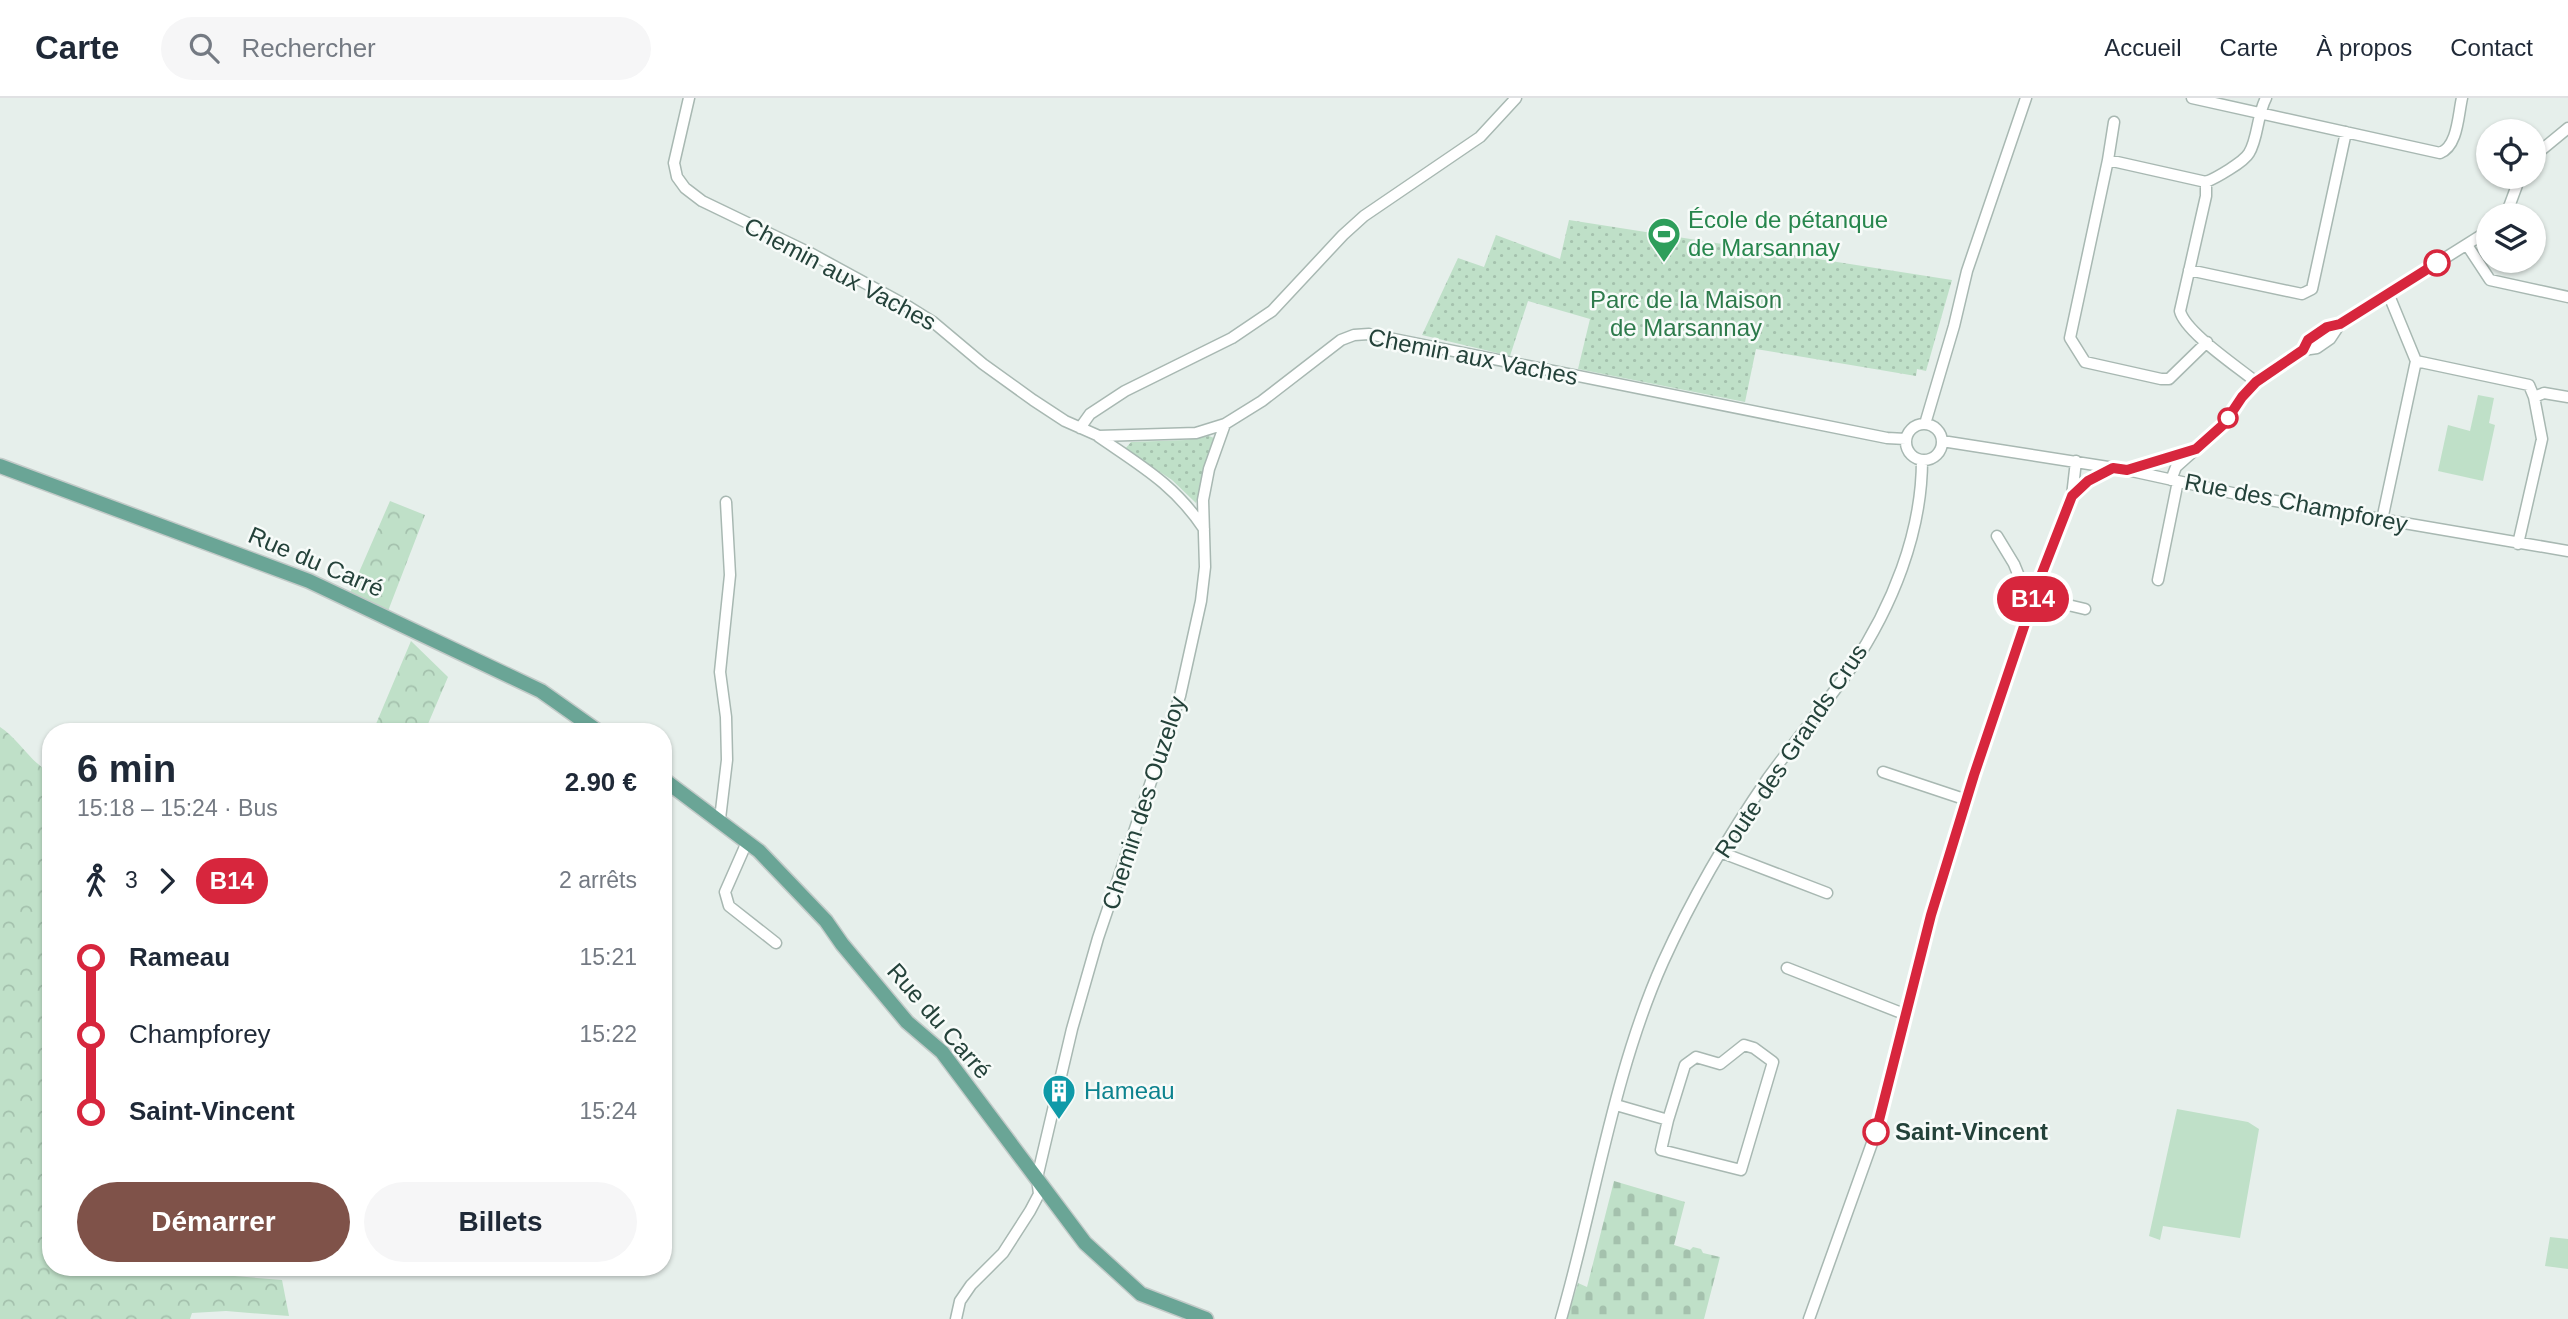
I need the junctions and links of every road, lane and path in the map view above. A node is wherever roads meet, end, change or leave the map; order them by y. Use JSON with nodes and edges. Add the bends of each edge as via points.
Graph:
{"nodes":[{"id":1,"x":689,"y":98,"type":"edge"},
{"id":2,"x":1516,"y":98,"type":"edge"},
{"id":3,"x":2026,"y":98,"type":"edge"},
{"id":4,"x":2192,"y":98,"type":"edge"},
{"id":5,"x":2266,"y":98,"type":"edge"},
{"id":6,"x":2462,"y":98,"type":"edge"},
{"id":7,"x":2259,"y":113,"type":"junction"},
{"id":8,"x":2114,"y":122,"type":"dead end"},
{"id":9,"x":2568,"y":128,"type":"edge"},
{"id":10,"x":2346,"y":132,"type":"junction"},
{"id":11,"x":2546,"y":146,"type":"edge"},
{"id":12,"x":2108,"y":160,"type":"junction"},
{"id":13,"x":2206,"y":182,"type":"junction"},
{"id":14,"x":2476,"y":239,"type":"edge"},
{"id":15,"x":2467,"y":245,"type":"junction"},
{"id":16,"x":2189,"y":270,"type":"junction"},
{"id":17,"x":2388,"y":293,"type":"junction"},
{"id":18,"x":2568,"y":297,"type":"edge"},
{"id":19,"x":2207,"y":342,"type":"junction"},
{"id":20,"x":2416,"y":361,"type":"junction"},
{"id":21,"x":2256,"y":382,"type":"junction"},
{"id":22,"x":2534,"y":397,"type":"junction"},
{"id":23,"x":2568,"y":397,"type":"edge"},
{"id":24,"x":1225,"y":424,"type":"junction"},
{"id":25,"x":1925,"y":424,"type":"junction"},
{"id":26,"x":1080,"y":428,"type":"junction"},
{"id":27,"x":1099,"y":436,"type":"junction"},
{"id":28,"x":1906,"y":439,"type":"junction"},
{"id":29,"x":1942,"y":441,"type":"junction"},
{"id":30,"x":2196,"y":449,"type":"junction"},
{"id":31,"x":1922,"y":460,"type":"junction"},
{"id":32,"x":2081,"y":462,"type":"junction"},
{"id":33,"x":2157,"y":462,"type":"junction"},
{"id":34,"x":0,"y":466,"type":"edge"},
{"id":35,"x":2113,"y":468,"type":"junction"},
{"id":36,"x":2127,"y":470,"type":"junction"},
{"id":37,"x":2170,"y":479,"type":"junction"},
{"id":38,"x":2088,"y":481,"type":"junction"},
{"id":39,"x":2072,"y":496,"type":"junction"},
{"id":40,"x":726,"y":502,"type":"dead end"},
{"id":41,"x":2382,"y":520,"type":"junction"},
{"id":42,"x":1204,"y":529,"type":"junction"},
{"id":43,"x":1997,"y":536,"type":"dead end"},
{"id":44,"x":2518,"y":544,"type":"junction"},
{"id":45,"x":2568,"y":551,"type":"edge"},
{"id":46,"x":2158,"y":580,"type":"dead end"},
{"id":47,"x":2034,"y":597,"type":"junction"},
{"id":48,"x":2085,"y":609,"type":"dead end"},
{"id":49,"x":586,"y":723,"type":"edge"},
{"id":50,"x":1883,"y":772,"type":"dead end"},
{"id":51,"x":672,"y":785,"type":"edge"},
{"id":52,"x":1967,"y":800,"type":"junction"},
{"id":53,"x":720,"y":819,"type":"junction"},
{"id":54,"x":747,"y":842,"type":"junction"},
{"id":55,"x":1720,"y":852,"type":"junction"},
{"id":56,"x":1827,"y":893,"type":"dead end"},
{"id":57,"x":776,"y":943,"type":"dead end"},
{"id":58,"x":1787,"y":968,"type":"dead end"},
{"id":59,"x":1904,"y":1014,"type":"junction"},
{"id":60,"x":1616,"y":1105,"type":"junction"},
{"id":61,"x":1668,"y":1121,"type":"junction"},
{"id":62,"x":1037,"y":1178,"type":"junction"},
{"id":63,"x":956,"y":1319,"type":"edge"},
{"id":64,"x":1206,"y":1319,"type":"edge"},
{"id":65,"x":1561,"y":1319,"type":"edge"},
{"id":66,"x":1809,"y":1319,"type":"edge"}],
"edges":[{"from":1,"to":26,"type":"street","name":"Chemin aux Vaches","via":[[674,163],[685,188],[702,201],[909,307],[1023,393]]},
{"from":2,"to":26,"type":"street","via":[[1480,137],[1364,216],[1272,311],[1232,338],[1125,391],[1090,414]]},
{"from":3,"to":25,"type":"street","via":[[1967,271]]},
{"from":4,"to":7,"type":"street"},
{"from":5,"to":7,"type":"street"},
{"from":6,"to":10,"type":"street","via":[[2452,142],[2440,153]]},
{"from":7,"to":10,"type":"street"},
{"from":7,"to":13,"type":"street","via":[[2250,152]]},
{"from":8,"to":12,"type":"street"},
{"from":9,"to":11,"type":"street"},
{"from":10,"to":16,"type":"street","via":[[2312,289],[2302,294]]},
{"from":12,"to":13,"type":"street"},
{"from":12,"to":19,"type":"street","via":[[2072,343],[2085,362],[2161,380],[2175,376]]},
{"from":13,"to":16,"type":"street"},
{"from":14,"to":15,"type":"street"},
{"from":15,"to":17,"type":"street"},
{"from":15,"to":18,"type":"street","via":[[2490,280]]},
{"from":16,"to":19,"type":"street","via":[[2181,317]]},
{"from":17,"to":20,"type":"street"},
{"from":17,"to":21,"type":"street","via":[[2340,324],[2317,348],[2303,350]]},
{"from":19,"to":21,"type":"street"},
{"from":20,"to":22,"type":"street","via":[[2529,385]]},
{"from":20,"to":41,"type":"street"},
{"from":21,"to":30,"type":"street","via":[[2224,424]]},
{"from":22,"to":23,"type":"street","via":[[2544,393]]},
{"from":22,"to":44,"type":"street","via":[[2542,439]]},
{"from":24,"to":27,"type":"street","name":"Chemin aux Vaches","via":[[1196,433]]},
{"from":24,"to":28,"type":"street","name":"Chemin aux Vaches","via":[[1341,340],[1369,334]]},
{"from":24,"to":42,"type":"street","name":"Chemin des Ouzeloy","via":[[1209,469]]},
{"from":25,"to":28,"type":"street","via":[[1912,428]]},
{"from":25,"to":29,"type":"street","via":[[1938,430]]},
{"from":26,"to":27,"type":"street","name":"Chemin aux Vaches"},
{"from":27,"to":42,"type":"street","via":[[1174,490]]},
{"from":28,"to":31,"type":"street","via":[[1909,453]]},
{"from":29,"to":31,"type":"street","via":[[1938,452]]},
{"from":29,"to":32,"type":"street","name":"Rue des Champforey"},
{"from":30,"to":33,"type":"street"},
{"from":30,"to":37,"type":"street"},
{"from":31,"to":55,"type":"street","name":"Route des Grands Crus","via":[[1919,511],[1912,537],[1873,630]]},
{"from":32,"to":35,"type":"street","name":"Rue des Champforey"},
{"from":32,"to":38,"type":"street"},
{"from":32,"to":39,"type":"street"},
{"from":33,"to":36,"type":"street"},
{"from":33,"to":37,"type":"street"},
{"from":34,"to":49,"type":"main road","name":"Rue du Carré","via":[[309,581],[541,691]]},
{"from":35,"to":36,"type":"street","name":"Rue des Champforey"},
{"from":35,"to":38,"type":"street"},
{"from":36,"to":37,"type":"street","name":"Rue des Champforey"},
{"from":37,"to":41,"type":"street","name":"Rue des Champforey"},
{"from":37,"to":46,"type":"street"},
{"from":38,"to":39,"type":"street"},
{"from":39,"to":47,"type":"street"},
{"from":40,"to":53,"type":"street","via":[[730,575],[720,673],[727,760]]},
{"from":41,"to":44,"type":"street","name":"Rue des Champforey"},
{"from":42,"to":62,"type":"street","name":"Chemin des Ouzeloy","via":[[1201,601],[1180,696],[1098,938]]},
{"from":43,"to":47,"type":"street","via":[[2025,591]]},
{"from":44,"to":45,"type":"street","name":"Rue des Champforey"},
{"from":47,"to":48,"type":"street"},
{"from":47,"to":52,"type":"street"},
{"from":50,"to":52,"type":"street"},
{"from":51,"to":53,"type":"main road","name":"Rue du Carré"},
{"from":52,"to":59,"type":"street"},
{"from":53,"to":54,"type":"main road","name":"Rue du Carré"},
{"from":54,"to":57,"type":"street","via":[[725,892],[729,906]]},
{"from":54,"to":62,"type":"main road","name":"Rue du Carré","via":[[826,921],[907,1022],[942,1052]]},
{"from":55,"to":56,"type":"street"},
{"from":55,"to":60,"type":"street","name":"Route des Grands Crus","via":[[1662,964]]},
{"from":58,"to":59,"type":"street"},
{"from":59,"to":66,"type":"street","via":[[1876,1132]]},
{"from":60,"to":61,"type":"street"},
{"from":60,"to":65,"type":"street","name":"Route des Grands Crus"},
{"from":61,"to":61,"type":"street","via":[[1661,1150],[1741,1170],[1773,1062],[1744,1045],[1720,1064],[1696,1057],[1685,1065]]},
{"from":62,"to":63,"type":"street","name":"Chemin des Ouzeloy","via":[[1039,1194],[1030,1212],[1003,1252],[971,1285],[960,1301]]},
{"from":62,"to":64,"type":"main road","name":"Rue du Carré","via":[[1085,1243],[1141,1294]]}]}
